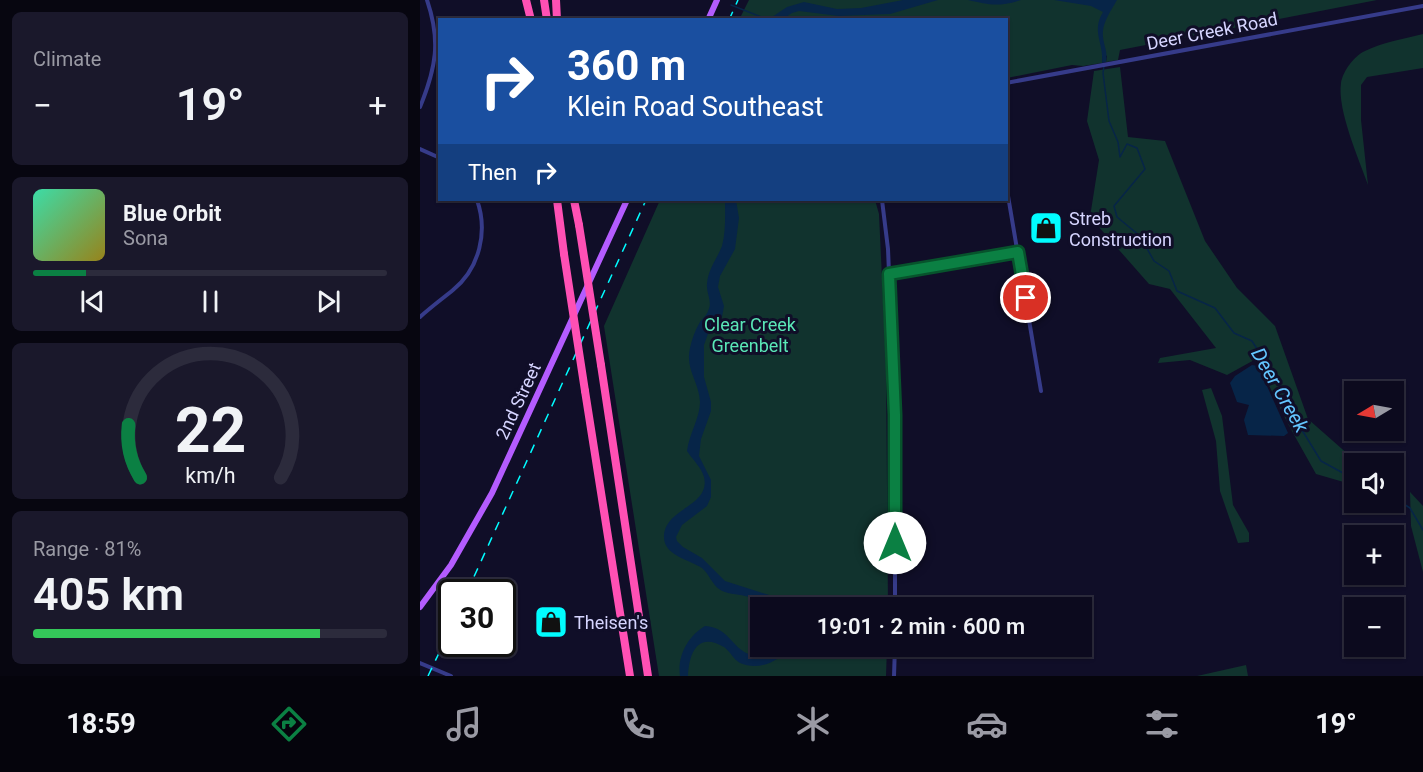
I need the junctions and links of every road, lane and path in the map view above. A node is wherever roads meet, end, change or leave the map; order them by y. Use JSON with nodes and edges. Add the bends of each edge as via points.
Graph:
{"nodes":[{"id":1,"x":428,"y":0,"type":"edge"},
{"id":2,"x":527,"y":0,"type":"edge"},
{"id":3,"x":544,"y":0,"type":"edge"},
{"id":4,"x":556,"y":0,"type":"edge"},
{"id":5,"x":717,"y":0,"type":"edge"},
{"id":6,"x":1423,"y":6,"type":"edge"},
{"id":7,"x":531,"y":18,"type":"edge"},
{"id":8,"x":547,"y":18,"type":"edge"},
{"id":9,"x":557,"y":18,"type":"edge"},
{"id":10,"x":709,"y":18,"type":"edge"},
{"id":11,"x":1008,"y":83,"type":"edge"},
{"id":12,"x":420,"y":107,"type":"edge"},
{"id":13,"x":420,"y":149,"type":"edge"},
{"id":14,"x":438,"y":157,"type":"edge"},
{"id":15,"x":1008,"y":195,"type":"edge"},
{"id":16,"x":477,"y":201,"type":"edge"},
{"id":17,"x":557,"y":201,"type":"edge"},
{"id":18,"x":574,"y":201,"type":"edge"},
{"id":19,"x":627,"y":201,"type":"edge"},
{"id":20,"x":882,"y":201,"type":"edge"},
{"id":21,"x":1018,"y":252,"type":"junction"},
{"id":22,"x":889,"y":274,"type":"junction"},
{"id":23,"x":420,"y":317,"type":"edge"},
{"id":24,"x":1041,"y":391,"type":"dead end"},
{"id":25,"x":895,"y":597,"type":"edge"},
{"id":26,"x":420,"y":607,"type":"edge"},
{"id":27,"x":895,"y":657,"type":"edge"},
{"id":28,"x":420,"y":663,"type":"edge"},
{"id":29,"x":451,"y":676,"type":"edge"},
{"id":30,"x":628,"y":676,"type":"edge"},
{"id":31,"x":650,"y":676,"type":"edge"},
{"id":32,"x":894,"y":676,"type":"edge"}],
"edges":[{"from":1,"to":12,"type":"street","via":[[436,51],[432,76]]},
{"from":2,"to":7,"type":"highway"},
{"from":3,"to":8,"type":"highway"},
{"from":4,"to":9,"type":"highway"},
{"from":5,"to":10,"type":"main road"},
{"from":6,"to":11,"type":"street","name":"Deer Creek Road"},
{"from":13,"to":14,"type":"street"},
{"from":15,"to":21,"type":"street"},
{"from":16,"to":23,"type":"street","via":[[482,231],[472,267],[453,290]]},
{"from":17,"to":30,"type":"highway","bridge":true},
{"from":18,"to":31,"type":"highway","bridge":true},
{"from":19,"to":26,"type":"main road","name":"2nd Street","via":[[489,500],[451,565]]},
{"from":20,"to":22,"type":"street"},
{"from":21,"to":22,"type":"street"},
{"from":21,"to":24,"type":"street"},
{"from":22,"to":25,"type":"street","via":[[895,415]]},
{"from":27,"to":32,"type":"street"},
{"from":28,"to":29,"type":"street"}]}
